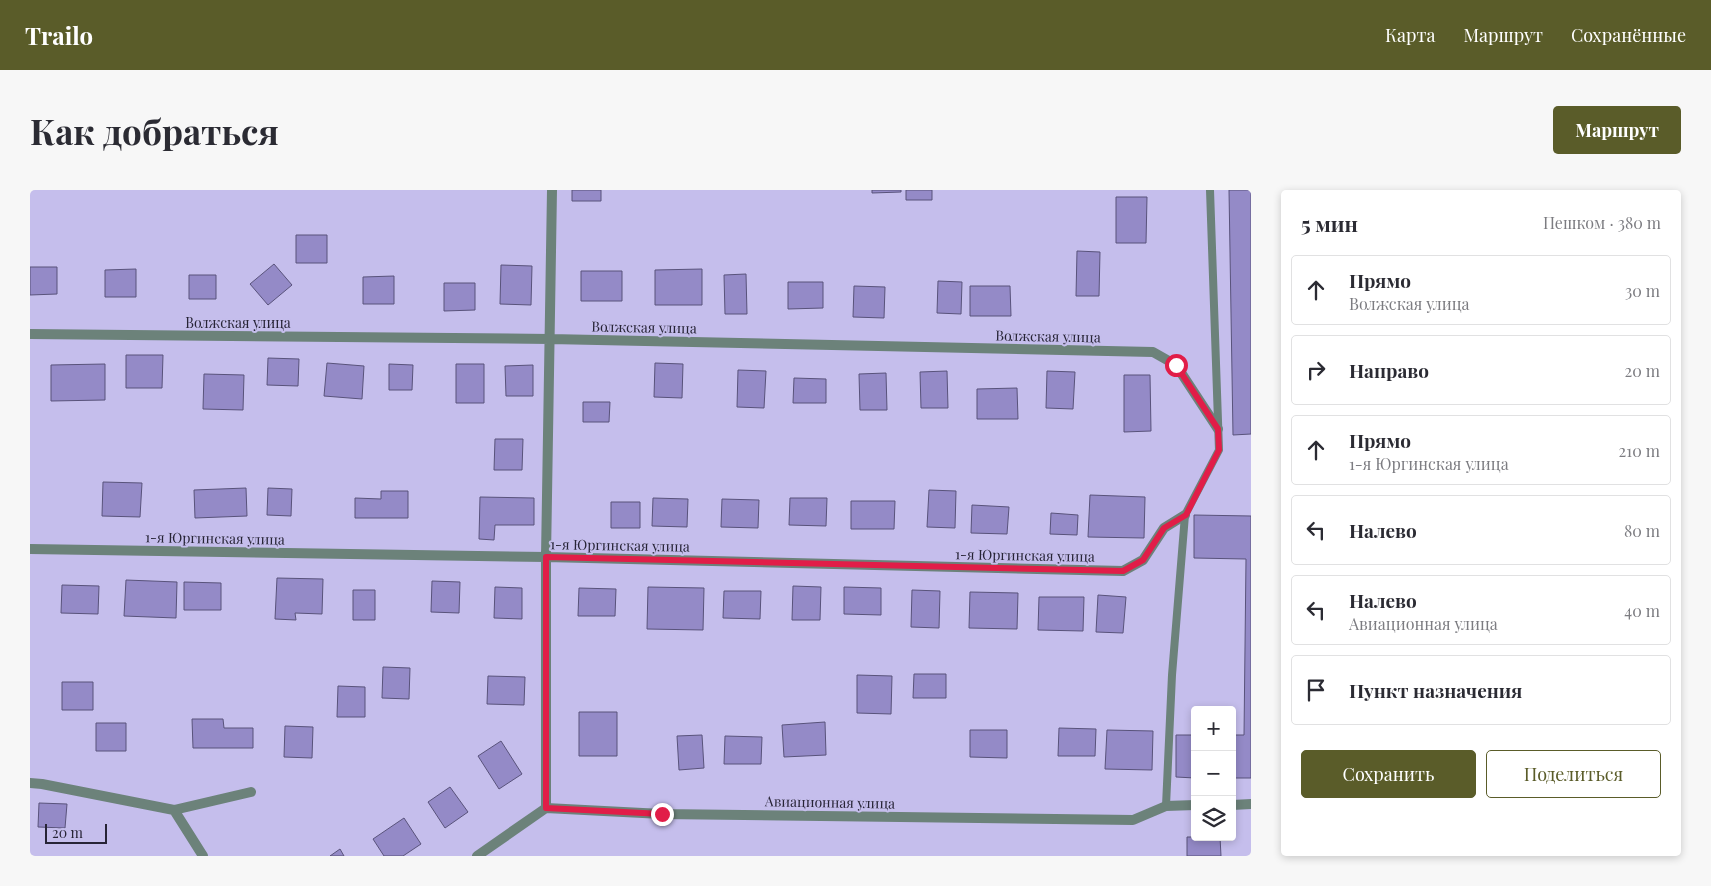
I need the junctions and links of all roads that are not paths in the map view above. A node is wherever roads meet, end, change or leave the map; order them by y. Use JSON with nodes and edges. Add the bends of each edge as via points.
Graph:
{"nodes":[{"id":1,"x":552,"y":190,"type":"edge"},
{"id":2,"x":1210,"y":190,"type":"edge"},
{"id":3,"x":30,"y":334,"type":"edge"},
{"id":4,"x":550,"y":339,"type":"junction"},
{"id":5,"x":1218,"y":429,"type":"junction"},
{"id":6,"x":1186,"y":515,"type":"junction"},
{"id":7,"x":30,"y":549,"type":"edge"},
{"id":8,"x":546,"y":557,"type":"junction"},
{"id":9,"x":30,"y":783,"type":"edge"},
{"id":10,"x":251,"y":792,"type":"dead end"},
{"id":11,"x":1251,"y":804,"type":"edge"},
{"id":12,"x":1191,"y":805,"type":"edge"},
{"id":13,"x":1236,"y":805,"type":"edge"},
{"id":14,"x":1166,"y":806,"type":"junction"},
{"id":15,"x":546,"y":808,"type":"junction"},
{"id":16,"x":174,"y":810,"type":"junction"},
{"id":17,"x":203,"y":856,"type":"edge"},
{"id":18,"x":477,"y":856,"type":"edge"}],
"edges":[{"from":1,"to":4,"type":"street"},
{"from":2,"to":5,"type":"lane"},
{"from":3,"to":4,"type":"street","name":"Волжская улица"},
{"from":4,"to":5,"type":"street","name":"Волжская улица","via":[[1153,352],[1176,365]]},
{"from":4,"to":8,"type":"street"},
{"from":5,"to":6,"type":"lane","via":[[1219,450]]},
{"from":6,"to":8,"type":"street","name":"1-я Юргинская улица","via":[[1164,528],[1143,560],[1123,571]]},
{"from":6,"to":14,"type":"lane","via":[[1172,676]]},
{"from":7,"to":8,"type":"street","name":"1-я Юргинская улица"},
{"from":8,"to":15,"type":"street"},
{"from":9,"to":16,"type":"street"},
{"from":10,"to":16,"type":"street"},
{"from":11,"to":13,"type":"street"},
{"from":12,"to":14,"type":"street","name":"Авиационная улица"},
{"from":14,"to":15,"type":"street","name":"Авиационная улица","via":[[1133,820],[662,814]]},
{"from":15,"to":18,"type":"street"},
{"from":16,"to":17,"type":"street"}]}
